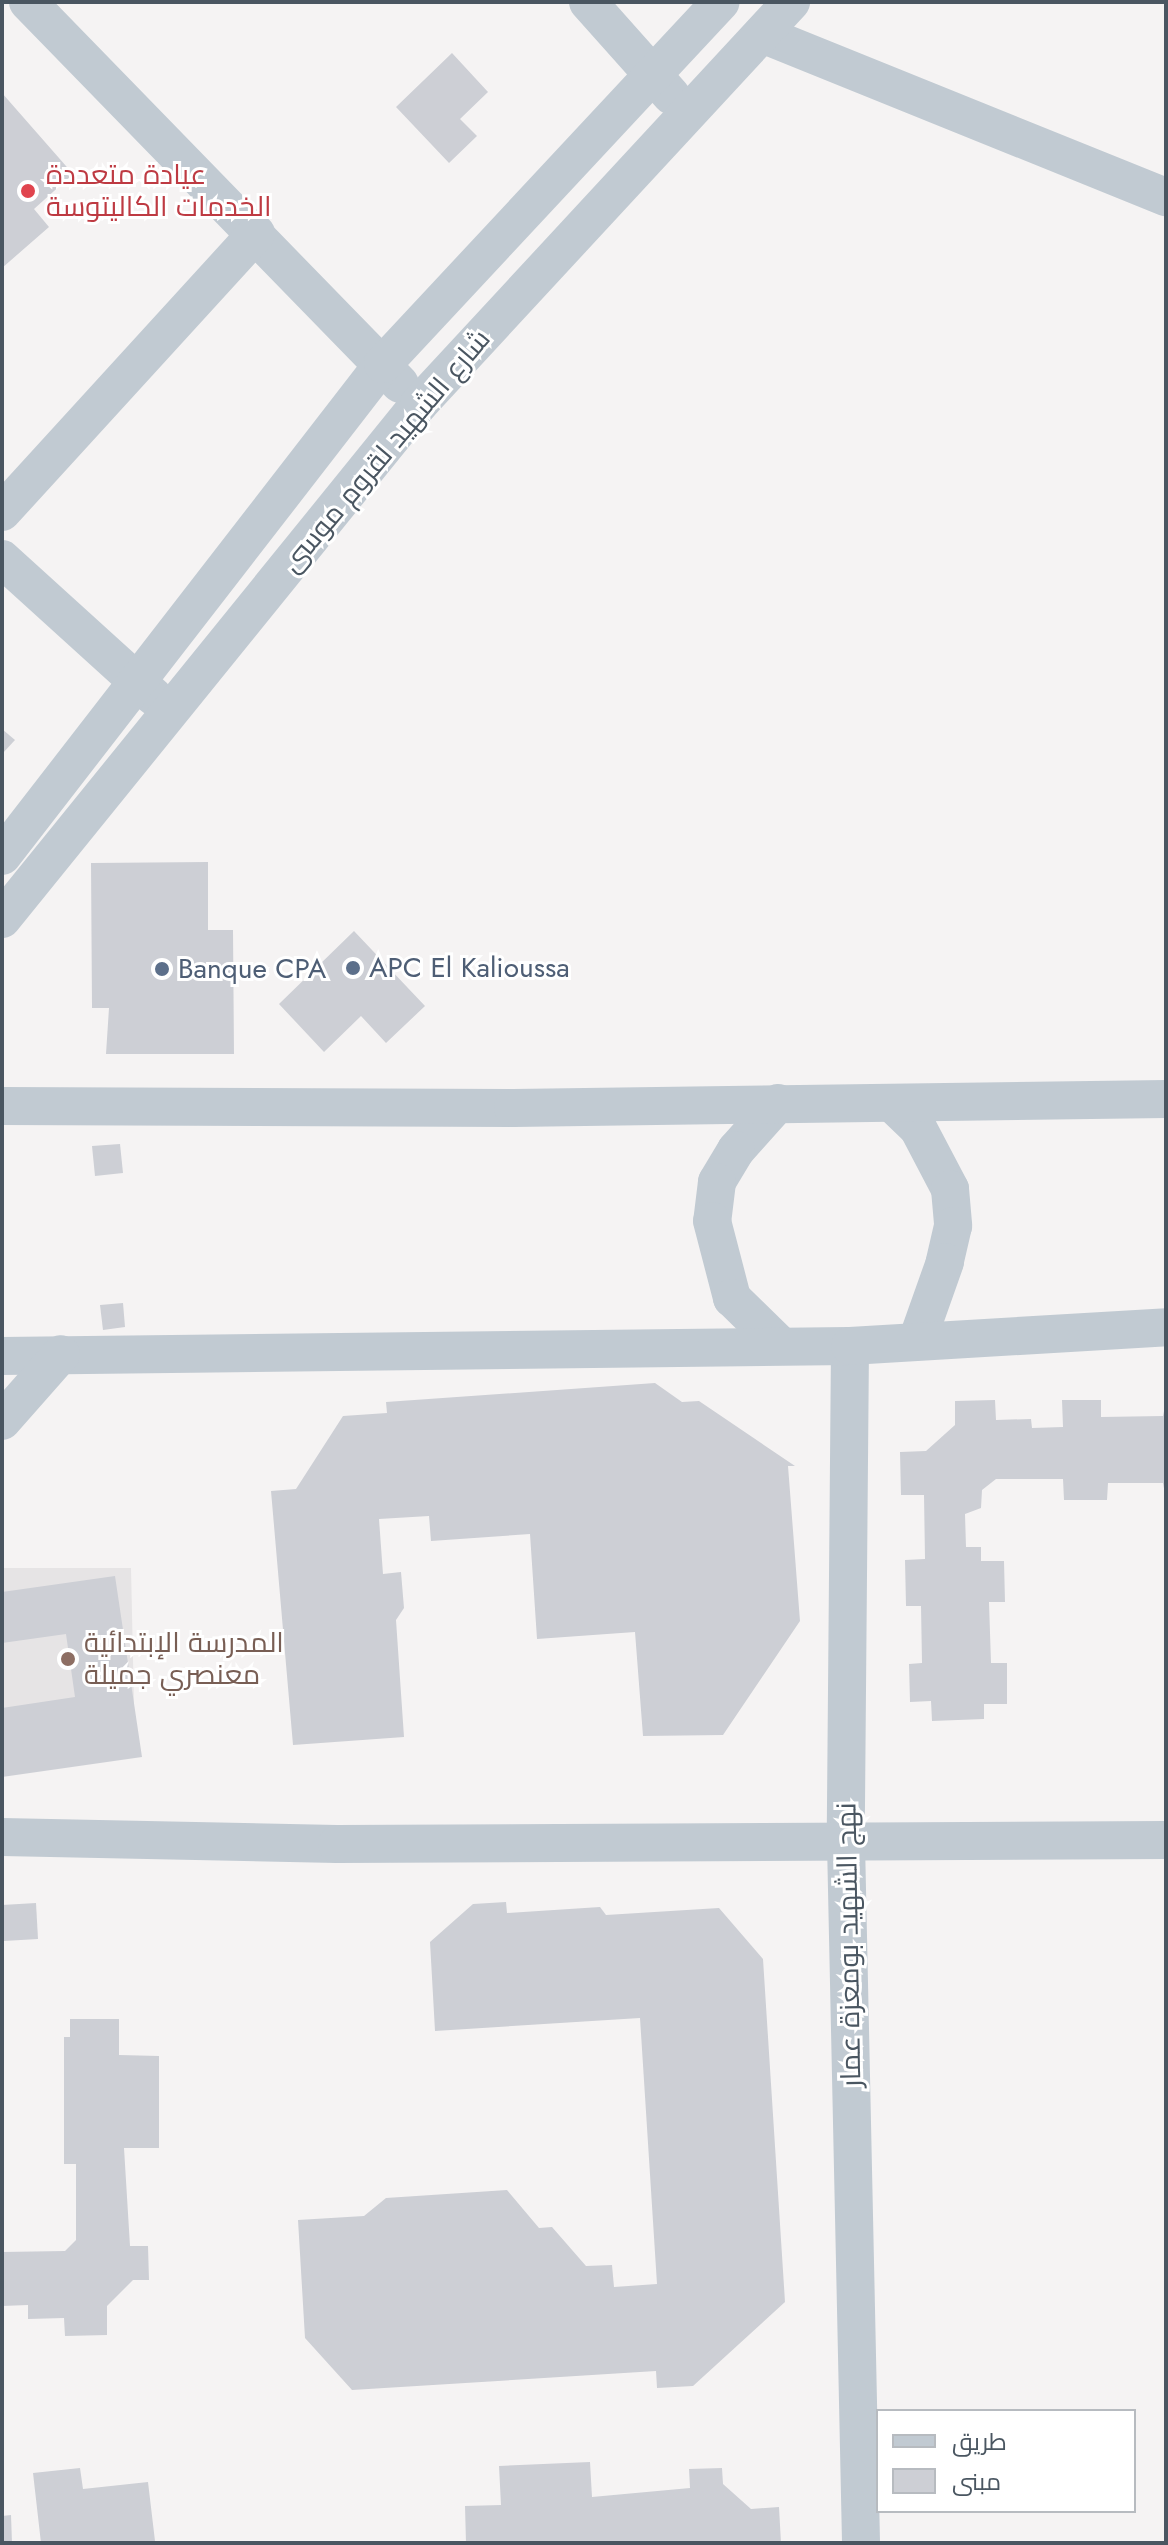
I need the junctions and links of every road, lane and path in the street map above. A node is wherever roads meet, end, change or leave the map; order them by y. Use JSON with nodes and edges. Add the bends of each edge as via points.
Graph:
{"nodes":[{"id":1,"x":28,"y":2,"type":"edge"},
{"id":2,"x":588,"y":2,"type":"edge"},
{"id":3,"x":720,"y":2,"type":"edge"},
{"id":4,"x":791,"y":2,"type":"edge"},
{"id":5,"x":762,"y":34,"type":"junction"},
{"id":6,"x":655,"y":78,"type":"junction"},
{"id":7,"x":689,"y":114,"type":"junction"},
{"id":8,"x":1166,"y":197,"type":"edge"},
{"id":9,"x":256,"y":234,"type":"junction"},
{"id":10,"x":383,"y":364,"type":"junction"},
{"id":11,"x":419,"y":404,"type":"junction"},
{"id":12,"x":2,"y":512,"type":"edge"},
{"id":13,"x":2,"y":559,"type":"edge"},
{"id":14,"x":136,"y":682,"type":"junction"},
{"id":15,"x":172,"y":711,"type":"junction"},
{"id":16,"x":2,"y":856,"type":"edge"},
{"id":17,"x":2,"y":919,"type":"edge"},
{"id":18,"x":1166,"y":1099,"type":"edge"},
{"id":19,"x":778,"y":1103,"type":"junction"},
{"id":20,"x":894,"y":1105,"type":"junction"},
{"id":21,"x":2,"y":1106,"type":"edge"},
{"id":22,"x":1166,"y":1327,"type":"edge"},
{"id":23,"x":917,"y":1341,"type":"junction"},
{"id":24,"x":780,"y":1345,"type":"junction"},
{"id":25,"x":850,"y":1346,"type":"junction"},
{"id":26,"x":61,"y":1354,"type":"junction"},
{"id":27,"x":2,"y":1356,"type":"edge"},
{"id":28,"x":2,"y":1421,"type":"edge"},
{"id":29,"x":2,"y":1837,"type":"edge"},
{"id":30,"x":1166,"y":1840,"type":"edge"},
{"id":31,"x":846,"y":1843,"type":"junction"},
{"id":32,"x":861,"y":2543,"type":"edge"}],
"edges":[{"from":1,"to":9,"type":"street"},
{"from":2,"to":6,"type":"street"},
{"from":3,"to":6,"type":"street","name":"شارع الشهيد لقروم موسى"},
{"from":4,"to":5,"type":"street","name":"شارع الشهيد لقروم موسى"},
{"from":5,"to":7,"type":"street","name":"شارع الشهيد لقروم موسى"},
{"from":5,"to":8,"type":"street"},
{"from":6,"to":7,"type":"street"},
{"from":6,"to":10,"type":"street","name":"شارع الشهيد لقروم موسى"},
{"from":7,"to":11,"type":"street","name":"شارع الشهيد لقروم موسى"},
{"from":9,"to":10,"type":"street"},
{"from":9,"to":12,"type":"street"},
{"from":10,"to":11,"type":"street"},
{"from":10,"to":14,"type":"street","name":"شارع الشهيد لقروم موسى"},
{"from":11,"to":15,"type":"street","name":"شارع الشهيد لقروم موسى"},
{"from":13,"to":14,"type":"street"},
{"from":14,"to":15,"type":"street"},
{"from":14,"to":16,"type":"street","name":"شارع الشهيد لقروم موسى"},
{"from":15,"to":17,"type":"street","name":"شارع الشهيد لقروم موسى"},
{"from":18,"to":20,"type":"street"},
{"from":19,"to":20,"type":"street"},
{"from":19,"to":21,"type":"street"},
{"from":19,"to":24,"type":"street","via":[[736,1150],[717,1182],[712,1221],[732,1298]]},
{"from":20,"to":23,"type":"street","via":[[918,1128],[950,1189],[950,1238]]},
{"from":22,"to":23,"type":"street"},
{"from":23,"to":25,"type":"street"},
{"from":24,"to":25,"type":"street"},
{"from":24,"to":26,"type":"street"},
{"from":25,"to":31,"type":"street","name":"نهج الشهيد بومعزة عمار"},
{"from":26,"to":27,"type":"street"},
{"from":26,"to":28,"type":"street"},
{"from":29,"to":31,"type":"street","via":[[337,1844]]},
{"from":30,"to":31,"type":"street"},
{"from":31,"to":32,"type":"street","name":"نهج الشهيد بومعزة عمار"}]}
